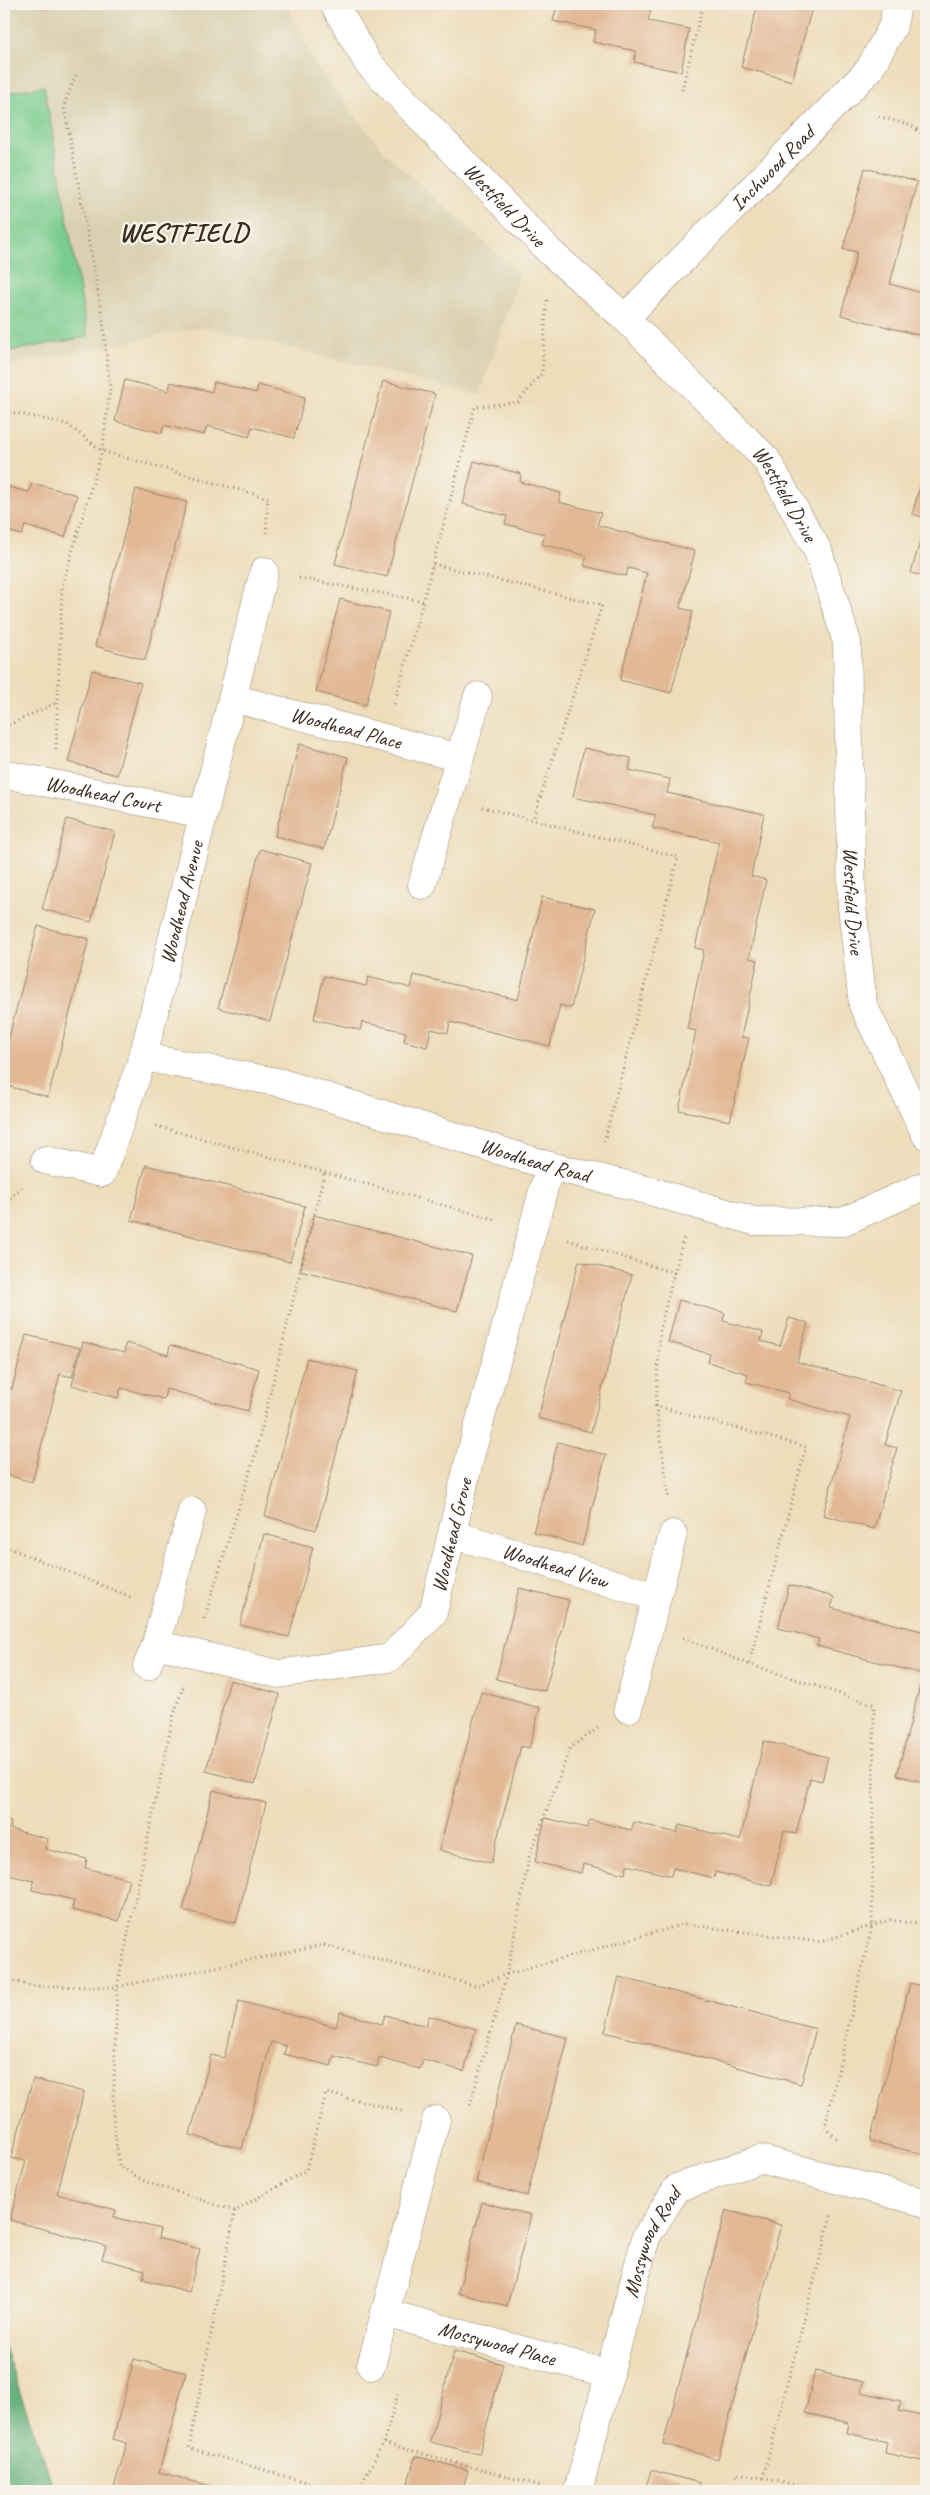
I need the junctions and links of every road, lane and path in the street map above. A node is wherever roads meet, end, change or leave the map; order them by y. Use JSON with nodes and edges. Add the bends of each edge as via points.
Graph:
{"nodes":[{"id":1,"x":334,"y":4,"type":"edge"},
{"id":2,"x":702,"y":4,"type":"edge"},
{"id":3,"x":898,"y":4,"type":"edge"},
{"id":4,"x":76,"y":72,"type":"dead end"},
{"id":5,"x":682,"y":90,"type":"dead end"},
{"id":6,"x":836,"y":104,"type":"junction"},
{"id":7,"x":926,"y":136,"type":"edge"},
{"id":8,"x":550,"y":252,"type":"junction"},
{"id":9,"x":625,"y":318,"type":"junction"},
{"id":10,"x":4,"y":413,"type":"edge"},
{"id":11,"x":102,"y":451,"type":"junction"},
{"id":12,"x":433,"y":564,"type":"junction"},
{"id":13,"x":264,"y":571,"type":"junction"},
{"id":14,"x":423,"y":601,"type":"junction"},
{"id":15,"x":478,"y":696,"type":"dead end"},
{"id":16,"x":232,"y":698,"type":"junction"},
{"id":17,"x":58,"y":702,"type":"junction"},
{"id":18,"x":4,"y":728,"type":"edge"},
{"id":19,"x":385,"y":738,"type":"junction"},
{"id":20,"x":460,"y":758,"type":"junction"},
{"id":21,"x":4,"y":774,"type":"edge"},
{"id":22,"x":54,"y":784,"type":"junction"},
{"id":23,"x":447,"y":798,"type":"junction"},
{"id":24,"x":203,"y":814,"type":"junction"},
{"id":25,"x":533,"y":820,"type":"junction"},
{"id":26,"x":422,"y":885,"type":"dead end"},
{"id":27,"x":143,"y":1057,"type":"junction"},
{"id":28,"x":122,"y":1117,"type":"junction"},
{"id":29,"x":926,"y":1135,"type":"edge"},
{"id":30,"x":45,"y":1160,"type":"dead end"},
{"id":31,"x":550,"y":1166,"type":"junction"},
{"id":32,"x":325,"y":1171,"type":"junction"},
{"id":33,"x":596,"y":1177,"type":"junction"},
{"id":34,"x":926,"y":1185,"type":"edge"},
{"id":35,"x":534,"y":1230,"type":"junction"},
{"id":36,"x":656,"y":1406,"type":"junction"},
{"id":37,"x":192,"y":1511,"type":"dead end"},
{"id":38,"x":452,"y":1534,"type":"junction"},
{"id":39,"x":673,"y":1534,"type":"joint"},
{"id":40,"x":4,"y":1546,"type":"edge"},
{"id":41,"x":657,"y":1597,"type":"junction"},
{"id":42,"x":165,"y":1610,"type":"junction"},
{"id":43,"x":650,"y":1626,"type":"junction"},
{"id":44,"x":193,"y":1653,"type":"junction"},
{"id":45,"x":749,"y":1664,"type":"junction"},
{"id":46,"x":628,"y":1709,"type":"joint"},
{"id":47,"x":926,"y":1925,"type":"edge"},
{"id":48,"x":872,"y":1926,"type":"junction"},
{"id":49,"x":507,"y":1974,"type":"junction"},
{"id":50,"x":4,"y":1979,"type":"edge"},
{"id":51,"x":117,"y":1987,"type":"junction"},
{"id":52,"x":436,"y":2120,"type":"junction"},
{"id":53,"x":840,"y":2180,"type":"junction"},
{"id":54,"x":926,"y":2203,"type":"edge"},
{"id":55,"x":234,"y":2211,"type":"junction"},
{"id":56,"x":385,"y":2313,"type":"junction"},
{"id":57,"x":371,"y":2366,"type":"dead end"},
{"id":58,"x":610,"y":2374,"type":"junction"},
{"id":59,"x":763,"y":2478,"type":"junction"},
{"id":60,"x":551,"y":2489,"type":"dead end"},
{"id":61,"x":336,"y":2491,"type":"edge"},
{"id":62,"x":358,"y":2491,"type":"edge"},
{"id":63,"x":578,"y":2491,"type":"edge"},
{"id":64,"x":732,"y":2491,"type":"edge"},
{"id":65,"x":826,"y":2491,"type":"edge"}],
"edges":[{"from":1,"to":8,"type":"street","name":"Westfield Drive","via":[[368,63]]},
{"from":2,"to":5,"type":"path"},
{"from":3,"to":6,"type":"street","name":"Inchwood Road","via":[[892,26],[869,70]]},
{"from":4,"to":11,"type":"path","via":[[64,105],[103,321],[110,390]]},
{"from":6,"to":7,"type":"path","via":[[910,125]]},
{"from":6,"to":9,"type":"street","name":"Inchwood Road"},
{"from":8,"to":9,"type":"street","name":"Westfield Drive"},
{"from":8,"to":12,"type":"path","via":[[542,373],[518,402],[475,407]]},
{"from":9,"to":29,"type":"street","name":"Westfield Drive","via":[[766,458],[818,551],[847,642],[852,906],[863,1005]]},
{"from":10,"to":11,"type":"path","via":[[67,424]]},
{"from":11,"to":13,"type":"path","via":[[268,498]]},
{"from":11,"to":17,"type":"path","via":[[62,586]]},
{"from":12,"to":14,"type":"path"},
{"from":12,"to":25,"type":"path","via":[[602,605]]},
{"from":13,"to":14,"type":"path"},
{"from":13,"to":16,"type":"street","name":"Woodhead Avenue"},
{"from":14,"to":19,"type":"path"},
{"from":15,"to":20,"type":"street"},
{"from":16,"to":19,"type":"street","name":"Woodhead Place"},
{"from":16,"to":24,"type":"street","name":"Woodhead Avenue"},
{"from":17,"to":18,"type":"path"},
{"from":17,"to":22,"type":"path"},
{"from":19,"to":20,"type":"street","name":"Woodhead Place"},
{"from":20,"to":23,"type":"street"},
{"from":21,"to":22,"type":"street","name":"Woodhead Court"},
{"from":22,"to":24,"type":"street","name":"Woodhead Court"},
{"from":23,"to":25,"type":"path"},
{"from":23,"to":26,"type":"street"},
{"from":24,"to":27,"type":"street","name":"Woodhead Avenue"},
{"from":25,"to":33,"type":"path","via":[[678,858]]},
{"from":27,"to":28,"type":"street","name":"Woodhead Avenue"},
{"from":27,"to":31,"type":"street","name":"Woodhead Road","via":[[282,1083]]},
{"from":28,"to":30,"type":"street","name":"Woodhead Avenue","via":[[102,1173]]},
{"from":28,"to":32,"type":"path"},
{"from":31,"to":33,"type":"street","name":"Woodhead Road"},
{"from":31,"to":35,"type":"street","name":"Woodhead Grove"},
{"from":32,"to":35,"type":"path"},
{"from":32,"to":44,"type":"path","via":[[255,1455]]},
{"from":33,"to":34,"type":"street","name":"Woodhead Road","via":[[754,1221],[842,1222]]},
{"from":35,"to":36,"type":"path","via":[[674,1273],[660,1329]]},
{"from":35,"to":38,"type":"street","name":"Woodhead Grove","via":[[471,1453]]},
{"from":36,"to":39,"type":"path"},
{"from":36,"to":45,"type":"path","via":[[806,1447]]},
{"from":37,"to":42,"type":"street","name":"Woodhead Grove"},
{"from":38,"to":41,"type":"street","name":"Woodhead View"},
{"from":38,"to":44,"type":"street","name":"Woodhead Grove","via":[[433,1613],[390,1658],[278,1674]]},
{"from":39,"to":41,"type":"street"},
{"from":40,"to":42,"type":"path"},
{"from":41,"to":43,"type":"street"},
{"from":42,"to":44,"type":"street","name":"Woodhead Grove","via":[[151,1655]]},
{"from":43,"to":45,"type":"path"},
{"from":43,"to":46,"type":"street"},
{"from":44,"to":51,"type":"path","via":[[174,1717]]},
{"from":45,"to":48,"type":"path","via":[[874,1704]]},
{"from":46,"to":49,"type":"path","via":[[570,1748],[529,1857]]},
{"from":47,"to":48,"type":"path","via":[[890,1920]]},
{"from":48,"to":49,"type":"path","via":[[820,1942],[684,1924]]},
{"from":48,"to":53,"type":"path","via":[[825,2126],[846,2148]]},
{"from":49,"to":51,"type":"path","via":[[477,1986],[324,1945]]},
{"from":49,"to":52,"type":"path","via":[[464,2126]]},
{"from":50,"to":51,"type":"path","via":[[34,1986]]},
{"from":51,"to":55,"type":"path","via":[[114,2116],[120,2166],[146,2182]]},
{"from":52,"to":55,"type":"path","via":[[326,2093],[306,2170]]},
{"from":52,"to":56,"type":"street"},
{"from":53,"to":54,"type":"street","name":"Mossywood Road"},
{"from":53,"to":58,"type":"street","name":"Mossywood Road","via":[[760,2159],[677,2188],[646,2237]]},
{"from":53,"to":59,"type":"path"},
{"from":55,"to":61,"type":"path","via":[[189,2448]]},
{"from":56,"to":57,"type":"street"},
{"from":56,"to":58,"type":"street","name":"Mossywood Place"},
{"from":58,"to":63,"type":"street","name":"Mossywood Road"},
{"from":59,"to":64,"type":"path","via":[[737,2473]]},
{"from":59,"to":65,"type":"path"},
{"from":60,"to":62,"type":"path","via":[[383,2443]]}]}
